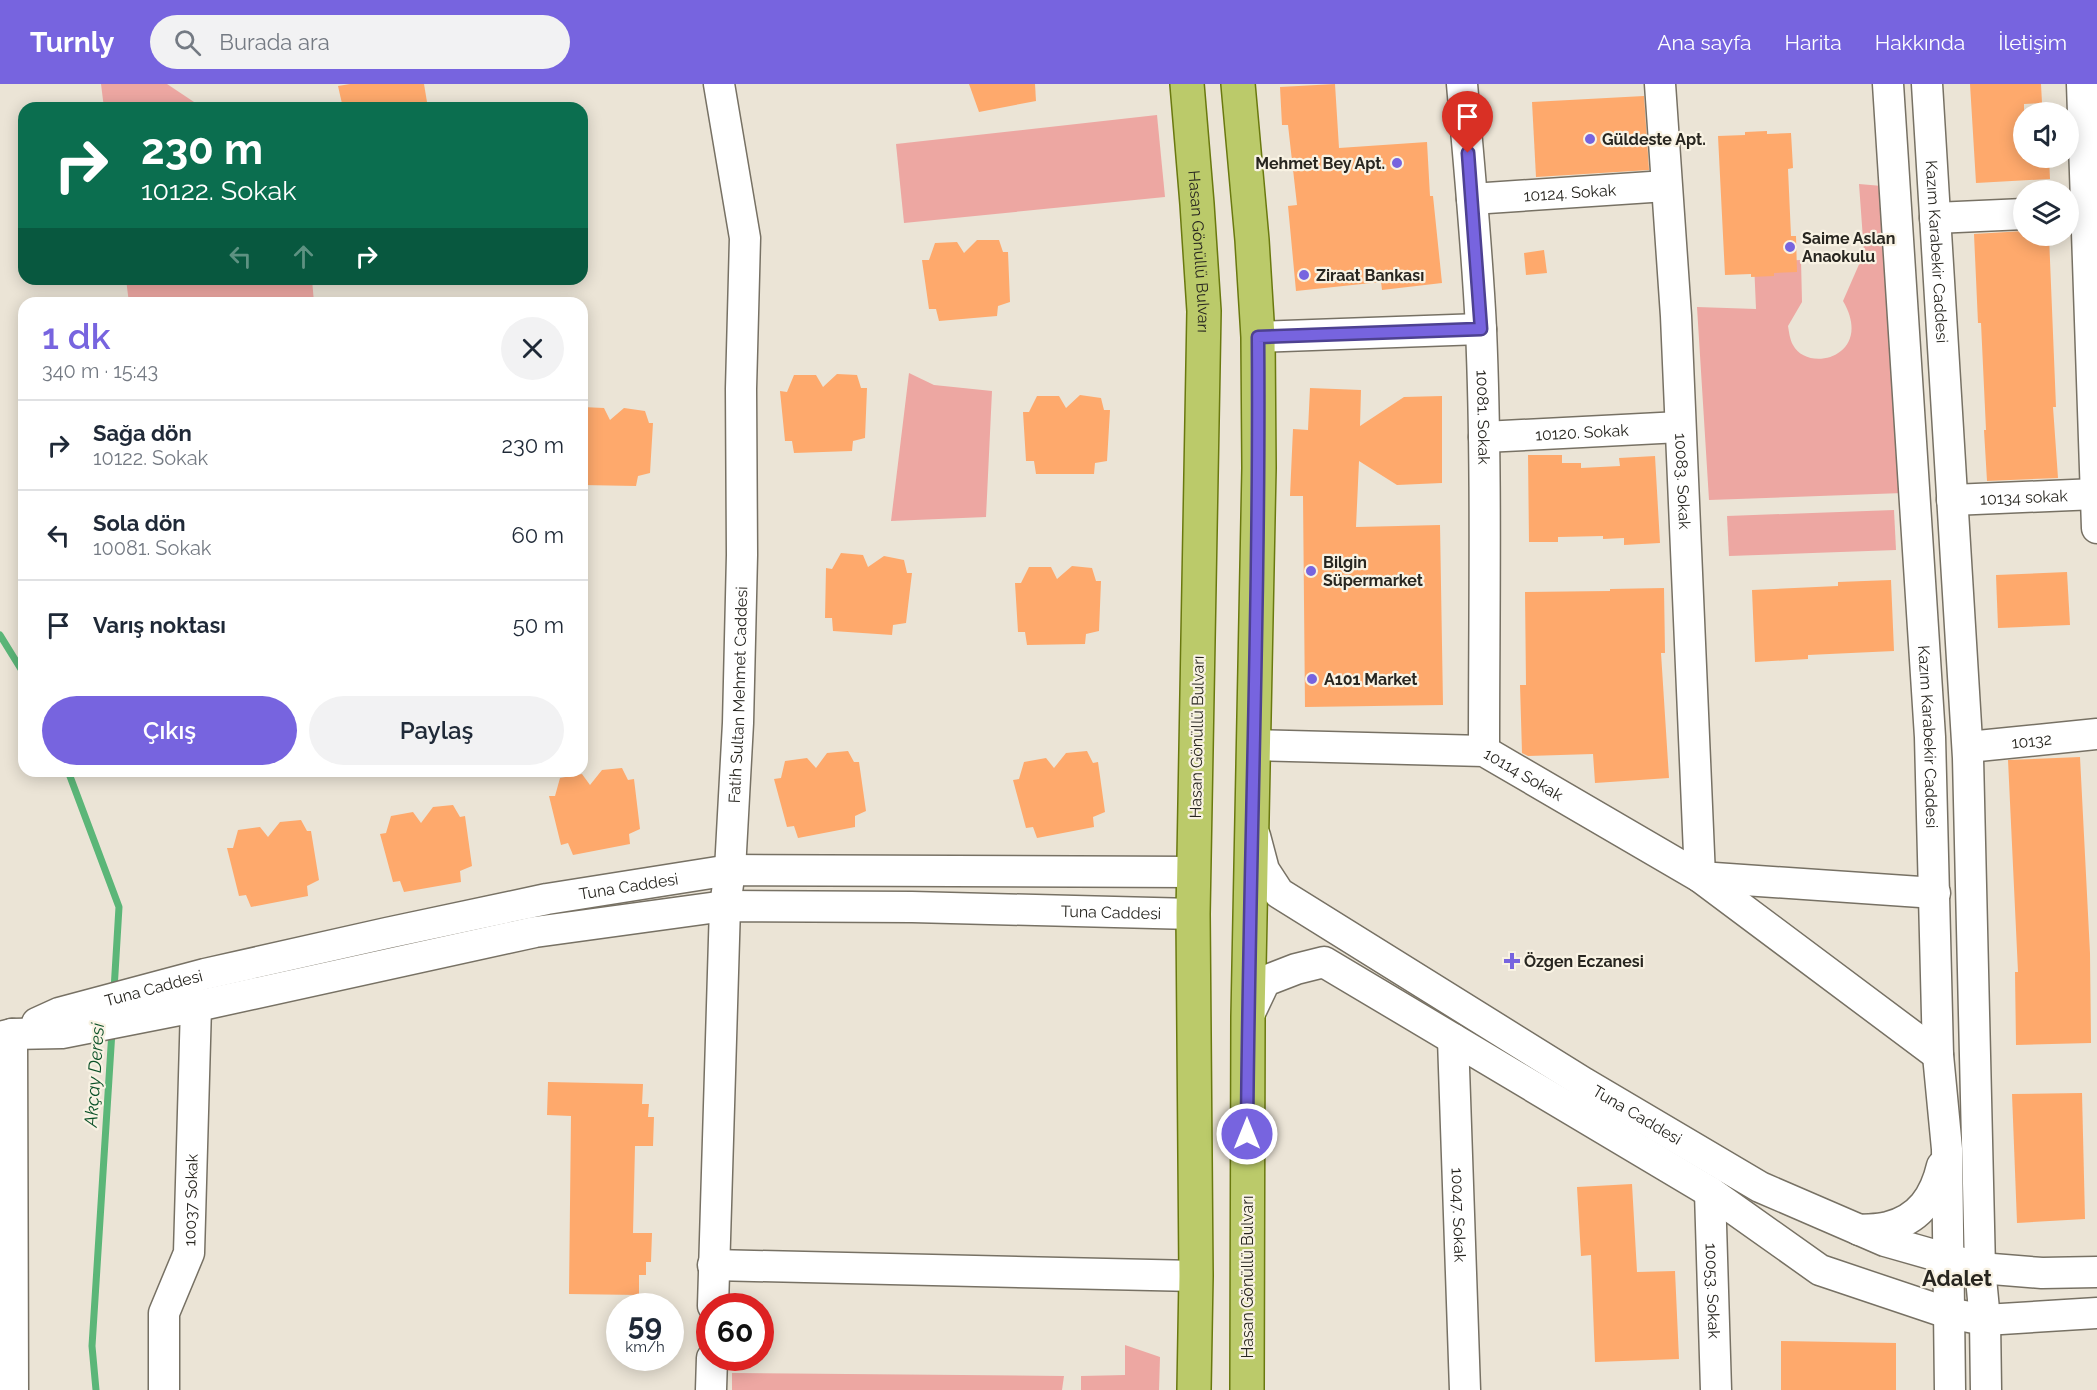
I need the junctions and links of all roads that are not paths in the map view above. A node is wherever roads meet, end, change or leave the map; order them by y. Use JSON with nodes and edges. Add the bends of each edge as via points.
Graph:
{"nodes":[{"id":1,"x":719,"y":84,"type":"edge"},
{"id":2,"x":1187,"y":84,"type":"edge"},
{"id":3,"x":1238,"y":84,"type":"edge"},
{"id":4,"x":1462,"y":84,"type":"edge"},
{"id":5,"x":1660,"y":84,"type":"edge"},
{"id":6,"x":1888,"y":84,"type":"edge"},
{"id":7,"x":1927,"y":84,"type":"edge"},
{"id":8,"x":2082,"y":84,"type":"edge"},
{"id":9,"x":1666,"y":186,"type":"junction"},
{"id":10,"x":1472,"y":199,"type":"junction"},
{"id":11,"x":2084,"y":204,"type":"edge"},
{"id":12,"x":2013,"y":214,"type":"edge"},
{"id":13,"x":1935,"y":218,"type":"junction"},
{"id":14,"x":1481,"y":329,"type":"junction"},
{"id":15,"x":1258,"y":337,"type":"junction"},
{"id":16,"x":1680,"y":427,"type":"junction"},
{"id":17,"x":1484,"y":437,"type":"junction"},
{"id":18,"x":2096,"y":494,"type":"edge"},
{"id":19,"x":1952,"y":500,"type":"junction"},
{"id":20,"x":2097,"y":528,"type":"edge"},
{"id":21,"x":2097,"y":734,"type":"edge"},
{"id":22,"x":1254,"y":745,"type":"junction"},
{"id":23,"x":1968,"y":747,"type":"junction"},
{"id":24,"x":1484,"y":751,"type":"junction"},
{"id":25,"x":1252,"y":827,"type":"junction"},
{"id":26,"x":730,"y":870,"type":"junction"},
{"id":27,"x":1194,"y":872,"type":"junction"},
{"id":28,"x":1700,"y":878,"type":"junction"},
{"id":29,"x":1935,"y":893,"type":"junction"},
{"id":30,"x":725,"y":906,"type":"junction"},
{"id":31,"x":1193,"y":914,"type":"junction"},
{"id":32,"x":186,"y":999,"type":"junction"},
{"id":33,"x":1248,"y":1017,"type":"junction"},
{"id":34,"x":6,"y":1035,"type":"edge"},
{"id":35,"x":1454,"y":1039,"type":"junction"},
{"id":36,"x":1938,"y":1055,"type":"junction"},
{"id":37,"x":1947,"y":1149,"type":"junction"},
{"id":38,"x":1710,"y":1192,"type":"junction"},
{"id":39,"x":1859,"y":1230,"type":"junction"},
{"id":40,"x":1948,"y":1258,"type":"junction"},
{"id":41,"x":714,"y":1265,"type":"junction"},
{"id":42,"x":1980,"y":1268,"type":"junction"},
{"id":43,"x":2097,"y":1272,"type":"edge"},
{"id":44,"x":1196,"y":1276,"type":"junction"},
{"id":45,"x":713,"y":1293,"type":"edge"},
{"id":46,"x":1948,"y":1313,"type":"junction"},
{"id":47,"x":2097,"y":1313,"type":"edge"},
{"id":48,"x":1985,"y":1320,"type":"junction"},
{"id":49,"x":712,"y":1371,"type":"edge"},
{"id":50,"x":13,"y":1390,"type":"edge"},
{"id":51,"x":164,"y":1390,"type":"edge"},
{"id":52,"x":711,"y":1390,"type":"edge"},
{"id":53,"x":1194,"y":1390,"type":"edge"},
{"id":54,"x":1247,"y":1390,"type":"edge"},
{"id":55,"x":1465,"y":1390,"type":"edge"},
{"id":56,"x":1716,"y":1390,"type":"edge"},
{"id":57,"x":1950,"y":1390,"type":"edge"},
{"id":58,"x":1986,"y":1390,"type":"edge"}],
"edges":[{"from":1,"to":26,"type":"street","name":"Fatih Sultan Mehmet Caddesi","via":[[745,238],[738,723]]},
{"from":2,"to":27,"type":"main road","name":"Hasan Gönüllü Bulvarı","via":[[1204,311]]},
{"from":3,"to":15,"type":"main road","name":"Hasan Gönüllü Bulvarı"},
{"from":4,"to":10,"type":"street","name":"10081. Sokak"},
{"from":5,"to":9,"type":"street","name":"10083. Sokak"},
{"from":6,"to":29,"type":"street","name":"Kazım Karabekir Caddesi","via":[[1930,737]]},
{"from":7,"to":13,"type":"street","name":"Kazım Karabekir Caddesi"},
{"from":8,"to":11,"type":"street"},
{"from":9,"to":10,"type":"street","name":"10124. Sokak"},
{"from":9,"to":16,"type":"street","name":"10083. Sokak"},
{"from":10,"to":14,"type":"street","name":"10081. Sokak"},
{"from":11,"to":18,"type":"street"},
{"from":12,"to":13,"type":"street"},
{"from":13,"to":19,"type":"street","name":"Kazım Karabekir Caddesi"},
{"from":14,"to":15,"type":"street"},
{"from":14,"to":17,"type":"street","name":"10081. Sokak"},
{"from":15,"to":22,"type":"main road","name":"Hasan Gönüllü Bulvarı"},
{"from":16,"to":17,"type":"street","name":"10120. Sokak"},
{"from":16,"to":28,"type":"street","name":"10083. Sokak"},
{"from":17,"to":24,"type":"street","name":"10081. Sokak"},
{"from":18,"to":19,"type":"street","name":"10134 sokak"},
{"from":18,"to":20,"type":"street"},
{"from":19,"to":23,"type":"street","name":"Kazım Karabekir Caddesi"},
{"from":21,"to":23,"type":"street","name":"10132"},
{"from":22,"to":24,"type":"street","name":"10114 Sokak"},
{"from":22,"to":25,"type":"main road","name":"Hasan Gönüllü Bulvarı"},
{"from":23,"to":42,"type":"street","name":"Kazım Karabekir Caddesi"},
{"from":24,"to":28,"type":"street","name":"10114 Sokak"},
{"from":25,"to":33,"type":"main road","name":"Hasan Gönüllü Bulvarı"},
{"from":25,"to":39,"type":"street","name":"Tuna Caddesi","via":[[1264,870],[1279,893],[1584,1083],[1760,1187]]},
{"from":26,"to":27,"type":"street","name":"Tuna Caddesi"},
{"from":26,"to":30,"type":"street","name":"Fatih Sultan Mehmet Caddesi"},
{"from":26,"to":32,"type":"street","name":"Tuna Caddesi","via":[[547,899],[341,943]]},
{"from":27,"to":31,"type":"main road","name":"Hasan Gönüllü Bulvarı"},
{"from":28,"to":29,"type":"street","name":"10114 Sokak"},
{"from":28,"to":36,"type":"street","name":"10114 Sokak"},
{"from":29,"to":36,"type":"street","name":"Kazım Karabekir Caddesi"},
{"from":30,"to":31,"type":"street","name":"Tuna Caddesi"},
{"from":30,"to":32,"type":"street","name":"Tuna Caddesi","via":[[535,932]]},
{"from":30,"to":41,"type":"street","name":"Fatih Sultan Mehmet Caddesi"},
{"from":31,"to":44,"type":"main road","name":"Hasan Gönüllü Bulvarı"},
{"from":32,"to":34,"type":"street","name":"Tuna Caddesi"},
{"from":32,"to":51,"type":"street","name":"10037 Sokak","via":[[189,1253],[164,1313]]},
{"from":33,"to":35,"type":"street","name":"Tuna Caddesi","via":[[1265,981],[1324,962]]},
{"from":33,"to":54,"type":"main road","name":"Hasan Gönüllü Bulvarı"},
{"from":34,"to":50,"type":"street"},
{"from":35,"to":38,"type":"street","name":"Tuna Caddesi"},
{"from":35,"to":55,"type":"street","name":"10047. Sokak"},
{"from":36,"to":37,"type":"street","name":"Kazım Karabekir Caddesi"},
{"from":37,"to":39,"type":"street","via":[[1937,1187],[1919,1211],[1888,1227]]},
{"from":37,"to":40,"type":"street","name":"Kazım Karabekir Caddesi"},
{"from":38,"to":46,"type":"street","name":"Tuna Caddesi","via":[[1820,1270]]},
{"from":38,"to":56,"type":"street","name":"10053. Sokak"},
{"from":39,"to":40,"type":"street","name":"Tuna Caddesi"},
{"from":40,"to":42,"type":"street","name":"Tuna Caddesi"},
{"from":40,"to":46,"type":"street","name":"Kazım Karabekir Caddesi"},
{"from":41,"to":44,"type":"street"},
{"from":41,"to":45,"type":"street","name":"Fatih Sultan Mehmet Caddesi"},
{"from":42,"to":43,"type":"street","name":"Tuna Caddesi"},
{"from":42,"to":48,"type":"street","name":"Kazım Karabekir Caddesi"},
{"from":44,"to":53,"type":"main road","name":"Hasan Gönüllü Bulvarı"},
{"from":46,"to":48,"type":"street","name":"Tuna Caddesi"},
{"from":46,"to":57,"type":"street","name":"Kazım Karabekir Caddesi"},
{"from":47,"to":48,"type":"street","name":"Tuna Caddesi"},
{"from":48,"to":58,"type":"street","name":"Kazım Karabekir Caddesi"},
{"from":49,"to":52,"type":"street"}]}
